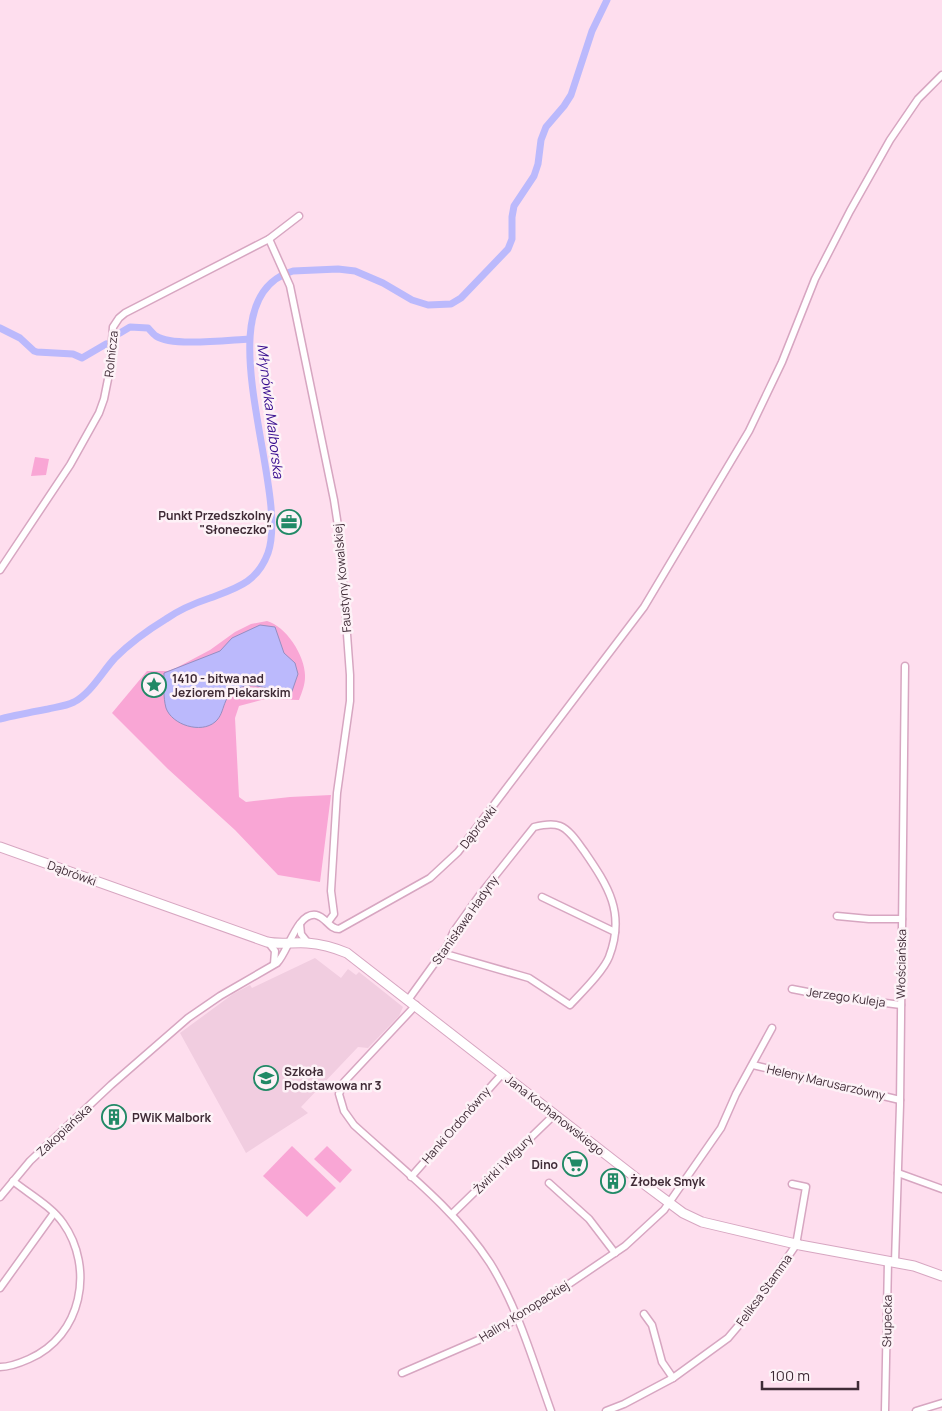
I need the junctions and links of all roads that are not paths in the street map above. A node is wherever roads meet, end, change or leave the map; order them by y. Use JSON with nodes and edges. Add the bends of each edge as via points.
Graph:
{"nodes":[{"id":1,"x":942,"y":76,"type":"edge"},
{"id":2,"x":299,"y":216,"type":"dead end"},
{"id":3,"x":269,"y":239,"type":"junction"},
{"id":4,"x":0,"y":570,"type":"edge"},
{"id":5,"x":905,"y":666,"type":"dead end"},
{"id":6,"x":0,"y":847,"type":"edge"},
{"id":7,"x":542,"y":897,"type":"dead end"},
{"id":8,"x":837,"y":916,"type":"dead end"},
{"id":9,"x":902,"y":919,"type":"junction"},
{"id":10,"x":328,"y":922,"type":"junction"},
{"id":11,"x":300,"y":924,"type":"junction"},
{"id":12,"x":615,"y":932,"type":"junction"},
{"id":13,"x":267,"y":942,"type":"junction"},
{"id":14,"x":288,"y":944,"type":"junction"},
{"id":15,"x":308,"y":944,"type":"junction"},
{"id":16,"x":442,"y":953,"type":"junction"},
{"id":17,"x":274,"y":965,"type":"junction"},
{"id":18,"x":792,"y":989,"type":"dead end"},
{"id":19,"x":412,"y":1002,"type":"junction"},
{"id":20,"x":901,"y":1005,"type":"junction"},
{"id":21,"x":772,"y":1028,"type":"dead end"},
{"id":22,"x":752,"y":1065,"type":"junction"},
{"id":23,"x":502,"y":1074,"type":"junction"},
{"id":24,"x":900,"y":1100,"type":"junction"},
{"id":25,"x":731,"y":1106,"type":"joint"},
{"id":26,"x":554,"y":1114,"type":"junction"},
{"id":27,"x":898,"y":1173,"type":"junction"},
{"id":28,"x":411,"y":1177,"type":"junction"},
{"id":29,"x":13,"y":1181,"type":"junction"},
{"id":30,"x":549,"y":1182,"type":"dead end"},
{"id":31,"x":792,"y":1184,"type":"dead end"},
{"id":32,"x":942,"y":1189,"type":"edge"},
{"id":33,"x":0,"y":1197,"type":"edge"},
{"id":34,"x":670,"y":1204,"type":"junction"},
{"id":35,"x":54,"y":1213,"type":"junction"},
{"id":36,"x":452,"y":1214,"type":"junction"},
{"id":37,"x":796,"y":1245,"type":"junction"},
{"id":38,"x":615,"y":1253,"type":"junction"},
{"id":39,"x":892,"y":1262,"type":"junction"},
{"id":40,"x":942,"y":1276,"type":"edge"},
{"id":41,"x":0,"y":1288,"type":"edge"},
{"id":42,"x":644,"y":1314,"type":"dead end"},
{"id":43,"x":518,"y":1317,"type":"junction"},
{"id":44,"x":0,"y":1367,"type":"edge"},
{"id":45,"x":402,"y":1373,"type":"dead end"},
{"id":46,"x":673,"y":1378,"type":"junction"},
{"id":47,"x":942,"y":1403,"type":"edge"},
{"id":48,"x":551,"y":1411,"type":"edge"},
{"id":49,"x":606,"y":1411,"type":"edge"},
{"id":50,"x":886,"y":1411,"type":"edge"},
{"id":51,"x":916,"y":1411,"type":"edge"}],
"edges":[{"from":1,"to":10,"type":"street","name":"Dąbrówki","via":[[918,99],[890,140],[850,211],[815,279],[782,362],[749,431],[644,608],[458,852],[430,878],[342,928],[334,929]]},
{"from":2,"to":3,"type":"street","name":"Rolnicza"},
{"from":3,"to":4,"type":"street","name":"Rolnicza","via":[[125,312],[119,318],[113,327],[110,369],[99,413],[70,465]]},
{"from":3,"to":10,"type":"street","name":"Faustyny Kowalskiej","via":[[288,278],[340,539],[350,701],[338,793],[331,891],[334,914]]},
{"from":5,"to":9,"type":"street","name":"Włościańska"},
{"from":6,"to":13,"type":"street","name":"Dąbrówki"},
{"from":7,"to":12,"type":"street"},
{"from":8,"to":9,"type":"street","via":[[869,920]]},
{"from":9,"to":20,"type":"street","name":"Włościańska"},
{"from":10,"to":11,"type":"street","via":[[313,915]]},
{"from":11,"to":14,"type":"street"},
{"from":11,"to":15,"type":"street","via":[[301,934]]},
{"from":12,"to":16,"type":"street","via":[[608,959],[570,1005],[529,978]]},
{"from":12,"to":16,"type":"street","name":"Stanisława Hadyny","via":[[611,894],[603,879],[570,834],[562,827],[546,825],[534,827],[505,862],[454,930]]},
{"from":13,"to":14,"type":"street","name":"Dąbrówki"},
{"from":13,"to":17,"type":"street","via":[[276,951]]},
{"from":14,"to":15,"type":"street","name":"Dąbrówki"},
{"from":14,"to":17,"type":"street"},
{"from":15,"to":19,"type":"street","name":"Jana Kochanowskiego","via":[[340,950]]},
{"from":16,"to":19,"type":"street","name":"Stanisława Hadyny"},
{"from":17,"to":29,"type":"street","name":"Zakopiańska","via":[[188,1018],[30,1161]]},
{"from":18,"to":20,"type":"street","name":"Jerzego Kuleja"},
{"from":19,"to":23,"type":"street","name":"Jana Kochanowskiego"},
{"from":19,"to":28,"type":"street","name":"Stanisława Hadyny","via":[[344,1082],[339,1094],[344,1111],[354,1125]]},
{"from":20,"to":24,"type":"street","name":"Włościańska"},
{"from":21,"to":22,"type":"street","name":"Heleny Marusarzówny"},
{"from":22,"to":24,"type":"street","name":"Heleny Marusarzówny"},
{"from":22,"to":25,"type":"street","name":"Heleny Marusarzówny"},
{"from":23,"to":26,"type":"street","name":"Jana Kochanowskiego"},
{"from":23,"to":28,"type":"street","name":"Hanki Ordonówny"},
{"from":24,"to":27,"type":"street","name":"Włościańska"},
{"from":25,"to":34,"type":"street","name":"Haliny Konopackiej","via":[[721,1128]]},
{"from":26,"to":34,"type":"street","name":"Jana Kochanowskiego"},
{"from":26,"to":36,"type":"street","name":"Żwirki i Wigury"},
{"from":27,"to":32,"type":"street"},
{"from":27,"to":39,"type":"street","name":"Włościańska"},
{"from":28,"to":36,"type":"street","name":"Stanisława Hadyny"},
{"from":29,"to":33,"type":"street","name":"Zakopiańska"},
{"from":29,"to":35,"type":"street"},
{"from":30,"to":38,"type":"street","via":[[588,1220]]},
{"from":31,"to":37,"type":"street","name":"Feliksa Stamma","via":[[806,1187]]},
{"from":34,"to":37,"type":"street","name":"Jana Kochanowskiego","via":[[702,1222]]},
{"from":34,"to":38,"type":"street","name":"Haliny Konopackiej"},
{"from":35,"to":41,"type":"street"},
{"from":35,"to":44,"type":"street","via":[[78,1253],[81,1281],[76,1309],[58,1339],[45,1350],[19,1363]]},
{"from":36,"to":43,"type":"street","name":"Stanisława Hadyny","via":[[490,1263]]},
{"from":37,"to":39,"type":"street","name":"Jana Kochanowskiego"},
{"from":37,"to":46,"type":"street","name":"Feliksa Stamma","via":[[728,1338]]},
{"from":38,"to":43,"type":"street","name":"Haliny Konopackiej"},
{"from":39,"to":40,"type":"street","name":"Jana Kochanowskiego"},
{"from":39,"to":50,"type":"street","name":"Słupecka"},
{"from":42,"to":46,"type":"street","via":[[652,1325],[662,1362]]},
{"from":43,"to":45,"type":"street","name":"Haliny Konopackiej","via":[[490,1335]]},
{"from":43,"to":48,"type":"street","name":"Stanisława Hadyny"},
{"from":46,"to":49,"type":"street","name":"Feliksa Stamma"},
{"from":47,"to":51,"type":"street"}]}
